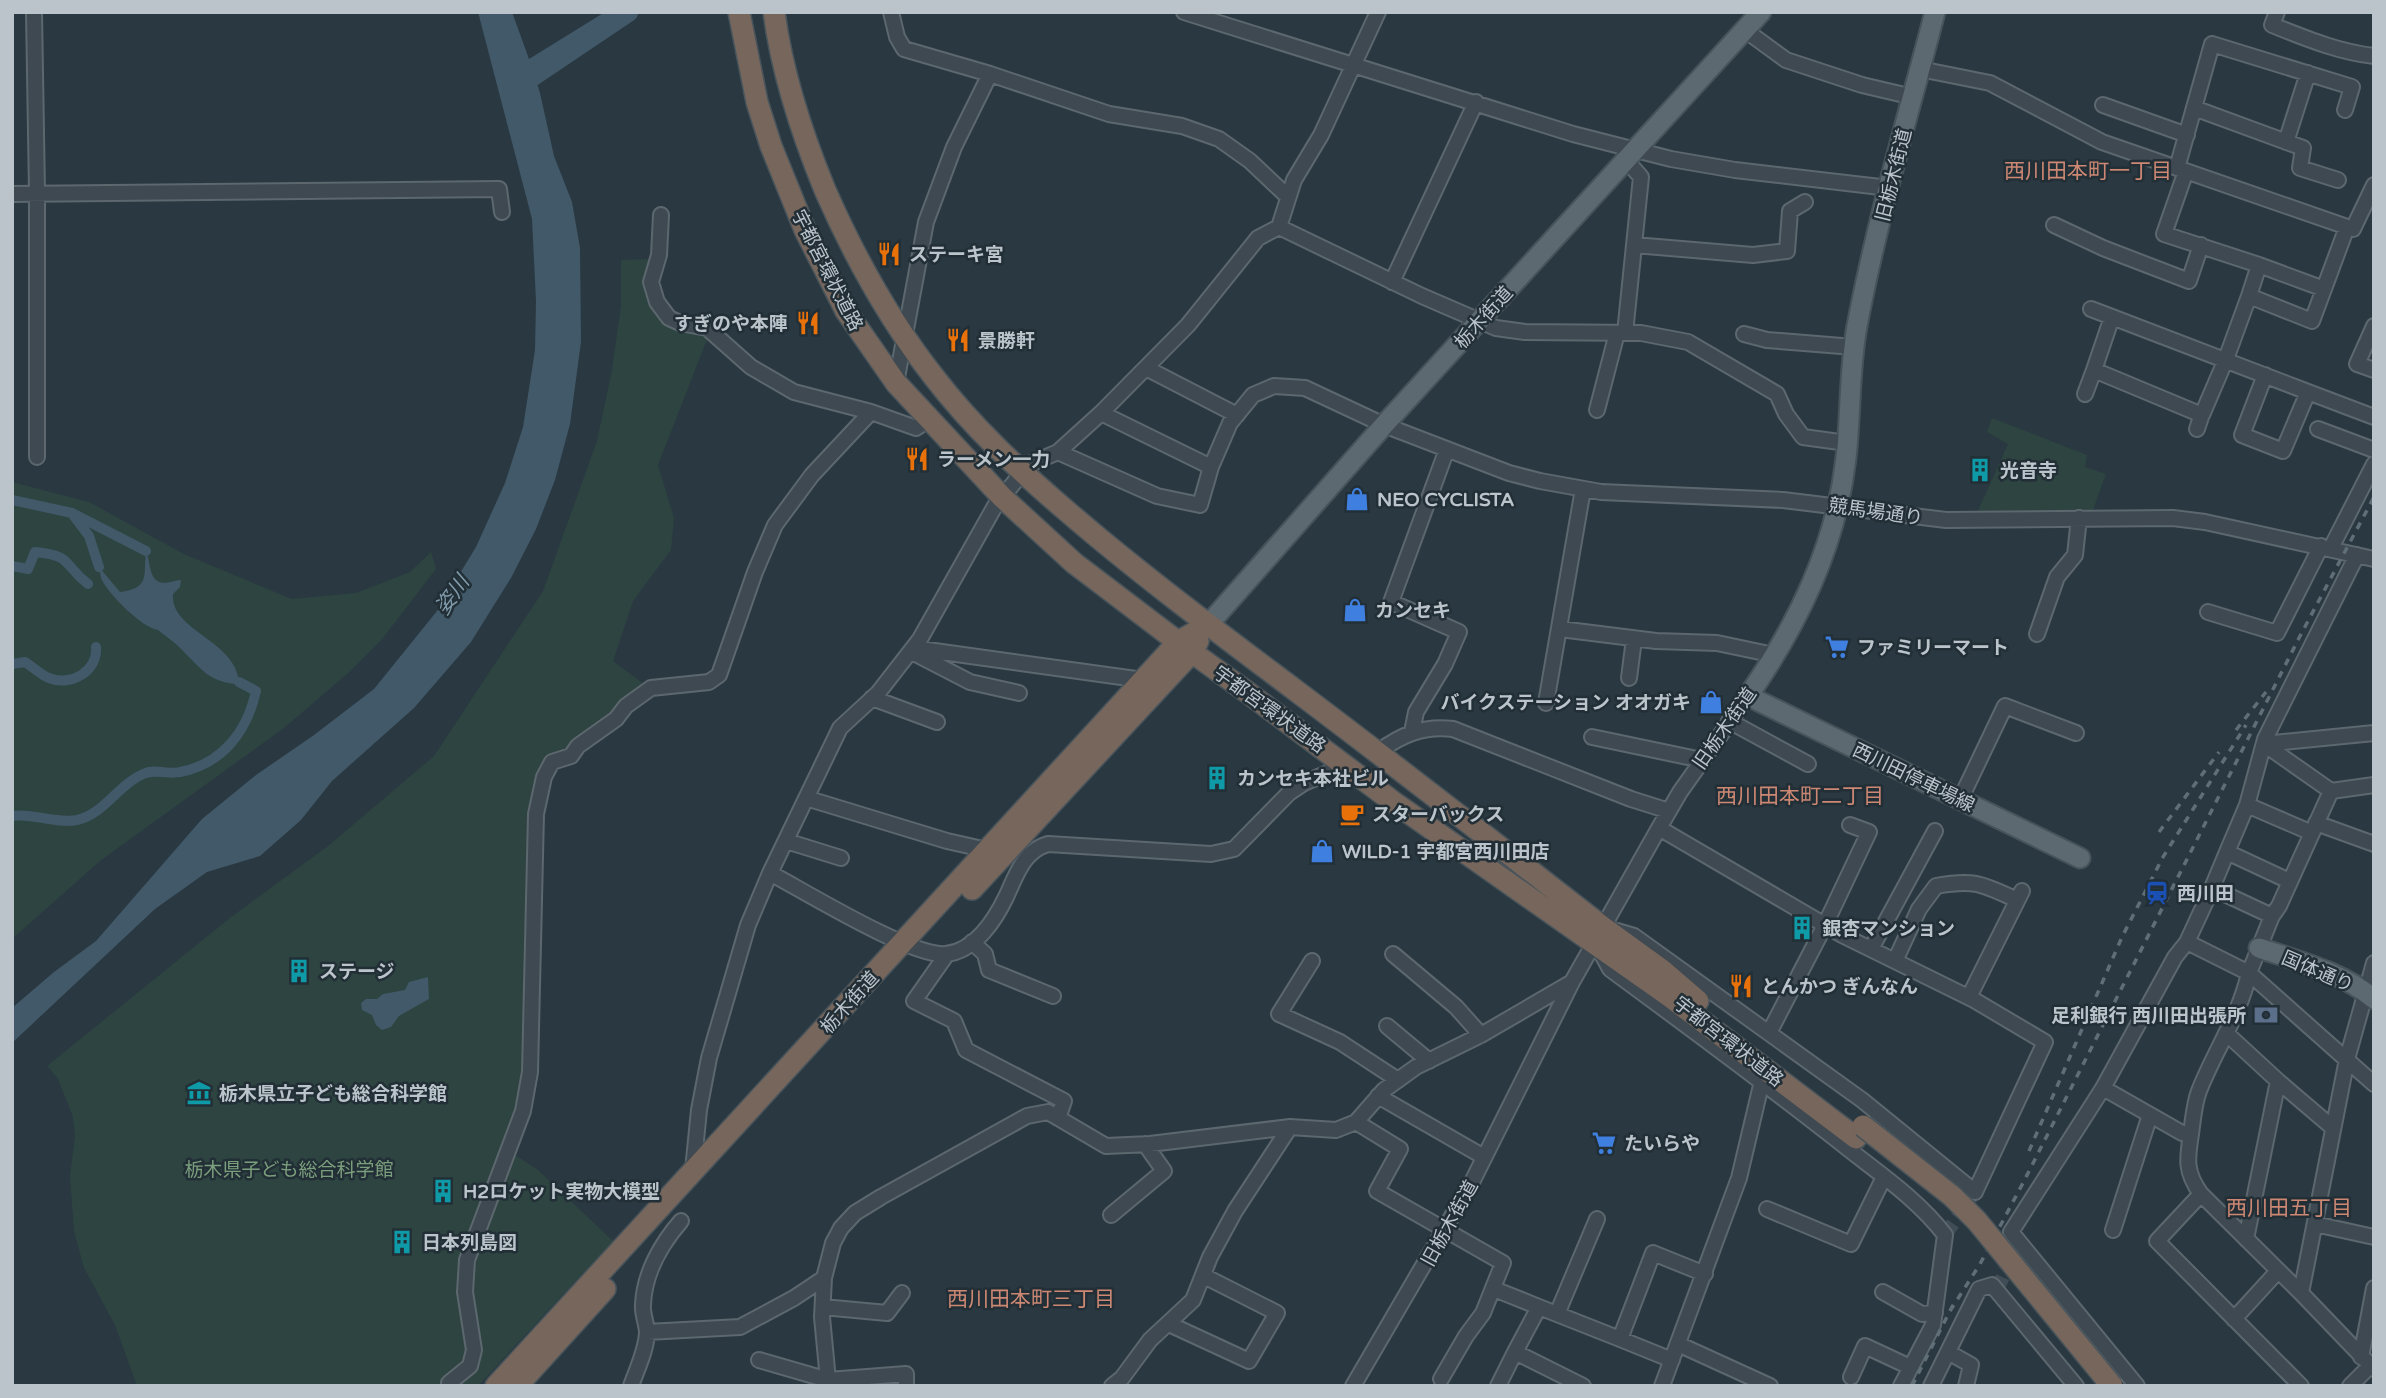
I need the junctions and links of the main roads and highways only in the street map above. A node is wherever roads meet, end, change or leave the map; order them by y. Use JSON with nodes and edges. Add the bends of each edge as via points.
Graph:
{"nodes":[{"id":1,"x":739,"y":12,"type":"edge"},
{"id":2,"x":774,"y":12,"type":"edge"},
{"id":3,"x":1761,"y":12,"type":"edge"},
{"id":4,"x":1935,"y":12,"type":"edge"},
{"id":5,"x":1208,"y":625,"type":"junction"},
{"id":6,"x":1185,"y":647,"type":"junction"},
{"id":7,"x":1748,"y":696,"type":"joint"},
{"id":8,"x":2080,"y":858,"type":"dead end"},
{"id":9,"x":1599,"y":935,"type":"junction"},
{"id":10,"x":910,"y":945,"type":"junction"},
{"id":11,"x":2259,"y":948,"type":"road end"},
{"id":12,"x":2369,"y":995,"type":"edge"},
{"id":13,"x":1860,"y":1132,"type":"junction"},
{"id":14,"x":496,"y":1386,"type":"edge"},
{"id":15,"x":517,"y":1386,"type":"edge"},
{"id":16,"x":2095,"y":1386,"type":"edge"},
{"id":17,"x":2112,"y":1386,"type":"edge"}],
"edges":[{"from":1,"to":6,"type":"highway","name":"宇都宮環状道路","via":[[757,102],[786,186],[846,311],[896,383],[1002,497],[1074,563]]},
{"from":2,"to":5,"type":"highway","name":"宇都宮環状道路","via":[[784,64],[818,172],[861,264],[904,337],[934,378],[1022,473]]},
{"from":3,"to":5,"type":"main road","name":"栃木街道"},
{"from":4,"to":7,"type":"main road","name":"旧栃木街道","via":[[1864,292],[1854,347],[1847,443],[1828,542],[1815,579]]},
{"from":5,"to":6,"type":"highway","name":"栃木街道"},
{"from":5,"to":9,"type":"highway","name":"宇都宮環状道路","via":[[1378,752]]},
{"from":6,"to":9,"type":"highway","name":"宇都宮環状道路","via":[[1392,801]]},
{"from":6,"to":10,"type":"highway","name":"栃木街道"},
{"from":6,"to":10,"type":"highway","name":"栃木街道","via":[[1143,680],[987,850]]},
{"from":7,"to":8,"type":"main road","name":"西川田停車場線"},
{"from":9,"to":13,"type":"highway","name":"宇都宮環状道路","via":[[1670,996]]},
{"from":10,"to":14,"type":"highway","name":"栃木街道"},
{"from":10,"to":15,"type":"highway","name":"栃木街道"},
{"from":11,"to":12,"type":"main road","name":"国体通り","via":[[2334,974]]},
{"from":13,"to":16,"type":"highway","name":"宇都宮環状道路","via":[[1945,1207]]},
{"from":13,"to":17,"type":"highway","name":"宇都宮環状道路","bridge":true,"via":[[1942,1188],[1977,1221]]}]}
